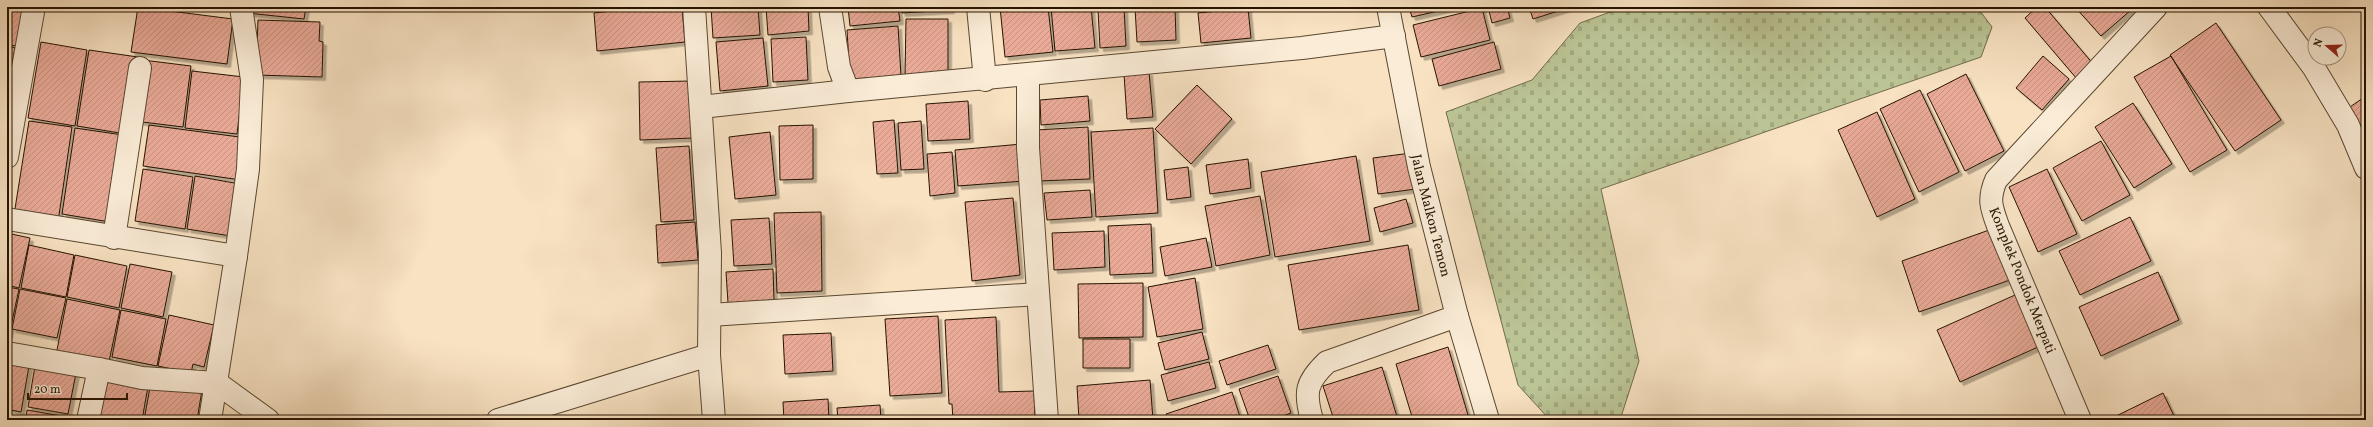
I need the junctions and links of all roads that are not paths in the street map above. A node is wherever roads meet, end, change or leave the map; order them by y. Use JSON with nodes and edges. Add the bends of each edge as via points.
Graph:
{"nodes":[{"id":1,"x":241,"y":7,"type":"edge"},
{"id":2,"x":694,"y":7,"type":"edge"},
{"id":3,"x":830,"y":7,"type":"edge"},
{"id":4,"x":978,"y":7,"type":"edge"},
{"id":5,"x":1388,"y":7,"type":"edge"},
{"id":6,"x":2156,"y":7,"type":"edge"},
{"id":7,"x":2269,"y":7,"type":"edge"},
{"id":8,"x":33,"y":12,"type":"dead end"},
{"id":9,"x":1394,"y":36,"type":"junction"},
{"id":10,"x":140,"y":68,"type":"dead end"},
{"id":11,"x":1028,"y":76,"type":"junction"},
{"id":12,"x":985,"y":80,"type":"junction"},
{"id":13,"x":848,"y":92,"type":"junction"},
{"id":14,"x":701,"y":107,"type":"junction"},
{"id":15,"x":7,"y":157,"type":"edge"},
{"id":16,"x":2366,"y":168,"type":"edge"},
{"id":17,"x":7,"y":219,"type":"edge"},
{"id":18,"x":114,"y":238,"type":"junction"},
{"id":19,"x":236,"y":256,"type":"junction"},
{"id":20,"x":1038,"y":294,"type":"junction"},
{"id":21,"x":710,"y":314,"type":"junction"},
{"id":22,"x":1457,"y":316,"type":"junction"},
{"id":23,"x":7,"y":353,"type":"edge"},
{"id":24,"x":709,"y":354,"type":"junction"},
{"id":25,"x":99,"y":368,"type":"junction"},
{"id":26,"x":217,"y":383,"type":"junction"},
{"id":27,"x":88,"y":420,"type":"edge"},
{"id":28,"x":210,"y":420,"type":"edge"},
{"id":29,"x":268,"y":420,"type":"edge"},
{"id":30,"x":498,"y":420,"type":"edge"},
{"id":31,"x":714,"y":420,"type":"edge"},
{"id":32,"x":1048,"y":420,"type":"edge"},
{"id":33,"x":1312,"y":420,"type":"edge"},
{"id":34,"x":1488,"y":420,"type":"edge"},
{"id":35,"x":2080,"y":420,"type":"edge"}],
"edges":[{"from":1,"to":19,"type":"street","via":[[252,80],[248,169]]},
{"from":2,"to":14,"type":"street"},
{"from":3,"to":13,"type":"street","via":[[839,67]]},
{"from":4,"to":12,"type":"street"},
{"from":5,"to":9,"type":"street","name":"Jalan Malkon Temon"},
{"from":6,"to":35,"type":"street","name":"Komplek Pondok Merpati","via":[[1996,180],[1990,194],[1998,226]]},
{"from":7,"to":16,"type":"street","via":[[2314,68],[2348,125]]},
{"from":8,"to":15,"type":"street"},
{"from":9,"to":11,"type":"street"},
{"from":9,"to":22,"type":"street","name":"Jalan Malkon Temon","via":[[1419,167]]},
{"from":10,"to":18,"type":"street"},
{"from":11,"to":12,"type":"street"},
{"from":11,"to":20,"type":"street","via":[[1028,148]]},
{"from":12,"to":13,"type":"street"},
{"from":13,"to":14,"type":"street"},
{"from":14,"to":21,"type":"street","via":[[710,253]]},
{"from":17,"to":18,"type":"street"},
{"from":18,"to":19,"type":"street"},
{"from":19,"to":26,"type":"street"},
{"from":20,"to":21,"type":"street"},
{"from":20,"to":32,"type":"street"},
{"from":21,"to":24,"type":"street"},
{"from":22,"to":33,"type":"street","via":[[1327,362],[1313,376],[1306,393]]},
{"from":22,"to":34,"type":"street","name":"Jalan Malkon Temon"},
{"from":23,"to":25,"type":"street"},
{"from":24,"to":30,"type":"street"},
{"from":24,"to":31,"type":"street"},
{"from":25,"to":26,"type":"street","via":[[142,378]]},
{"from":25,"to":27,"type":"street"},
{"from":26,"to":28,"type":"street"},
{"from":26,"to":29,"type":"street"}]}
